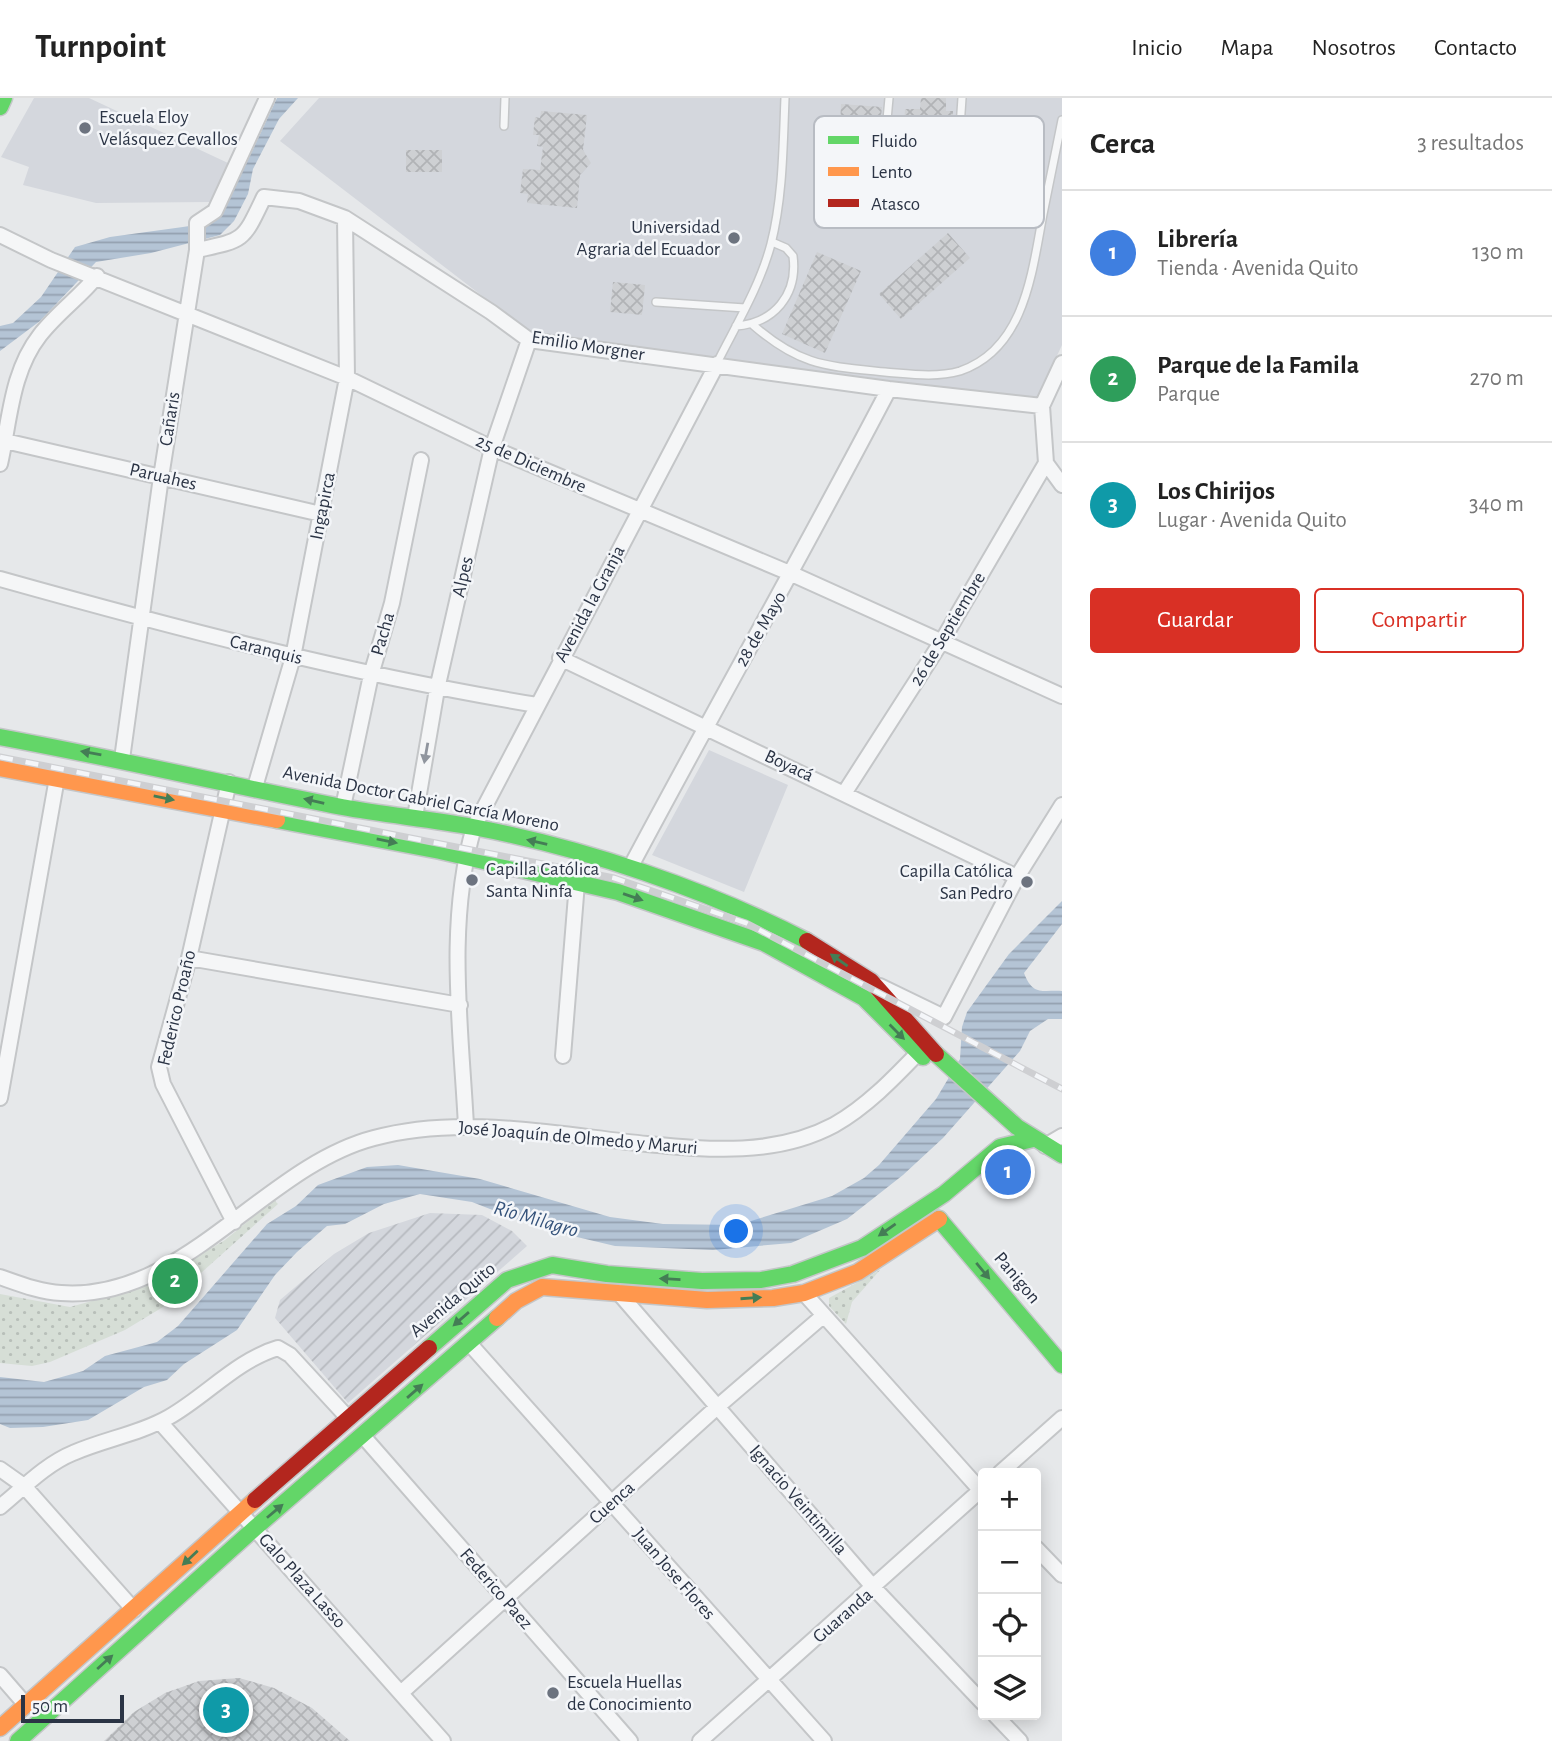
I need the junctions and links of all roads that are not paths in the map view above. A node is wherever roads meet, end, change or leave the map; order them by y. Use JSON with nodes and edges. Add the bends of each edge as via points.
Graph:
{"nodes":[{"id":1,"x":4,"y":98,"type":"edge"},
{"id":2,"x":267,"y":98,"type":"edge"},
{"id":3,"x":505,"y":98,"type":"edge"},
{"id":4,"x":785,"y":98,"type":"edge"},
{"id":5,"x":889,"y":98,"type":"edge"},
{"id":6,"x":962,"y":98,"type":"edge"},
{"id":7,"x":0,"y":107,"type":"edge"},
{"id":8,"x":887,"y":116,"type":"edge"},
{"id":9,"x":961,"y":116,"type":"edge"},
{"id":10,"x":1062,"y":120,"type":"edge"},
{"id":11,"x":504,"y":126,"type":"dead end"},
{"id":12,"x":1044,"y":214,"type":"edge"},
{"id":13,"x":345,"y":218,"type":"junction"},
{"id":14,"x":1041,"y":228,"type":"edge"},
{"id":15,"x":0,"y":235,"type":"edge"},
{"id":16,"x":772,"y":242,"type":"junction"},
{"id":17,"x":197,"y":247,"type":"junction"},
{"id":18,"x":95,"y":275,"type":"junction"},
{"id":19,"x":656,"y":302,"type":"dead end"},
{"id":20,"x":745,"y":308,"type":"junction"},
{"id":21,"x":187,"y":311,"type":"junction"},
{"id":22,"x":753,"y":325,"type":"junction"},
{"id":23,"x":736,"y":326,"type":"junction"},
{"id":24,"x":529,"y":341,"type":"junction"},
{"id":25,"x":1062,"y":363,"type":"edge"},
{"id":26,"x":717,"y":364,"type":"junction"},
{"id":27,"x":347,"y":378,"type":"junction"},
{"id":28,"x":889,"y":389,"type":"junction"},
{"id":29,"x":1042,"y":406,"type":"junction"},
{"id":30,"x":5,"y":441,"type":"junction"},
{"id":31,"x":492,"y":448,"type":"junction"},
{"id":32,"x":421,"y":460,"type":"dead end"},
{"id":33,"x":1046,"y":463,"type":"junction"},
{"id":34,"x":0,"y":464,"type":"edge"},
{"id":35,"x":161,"y":477,"type":"junction"},
{"id":36,"x":1062,"y":485,"type":"edge"},
{"id":37,"x":640,"y":510,"type":"junction"},
{"id":38,"x":321,"y":514,"type":"junction"},
{"id":39,"x":792,"y":574,"type":"junction"},
{"id":40,"x":0,"y":579,"type":"edge"},
{"id":41,"x":141,"y":618,"type":"junction"},
{"id":42,"x":942,"y":641,"type":"junction"},
{"id":43,"x":293,"y":657,"type":"junction"},
{"id":44,"x":560,"y":658,"type":"junction"},
{"id":45,"x":371,"y":675,"type":"junction"},
{"id":46,"x":438,"y":689,"type":"junction"},
{"id":47,"x":1062,"y":696,"type":"edge"},
{"id":48,"x":537,"y":705,"type":"junction"},
{"id":49,"x":705,"y":728,"type":"junction"},
{"id":50,"x":0,"y":737,"type":"edge"},
{"id":51,"x":122,"y":758,"type":"junction"},
{"id":52,"x":0,"y":768,"type":"edge"},
{"id":53,"x":57,"y":778,"type":"junction"},
{"id":54,"x":229,"y":782,"type":"junction"},
{"id":55,"x":255,"y":787,"type":"junction"},
{"id":56,"x":845,"y":792,"type":"junction"},
{"id":57,"x":1062,"y":805,"type":"edge"},
{"id":58,"x":343,"y":807,"type":"junction"},
{"id":59,"x":222,"y":809,"type":"junction"},
{"id":60,"x":415,"y":817,"type":"junction"},
{"id":61,"x":474,"y":827,"type":"junction"},
{"id":62,"x":468,"y":852,"type":"junction"},
{"id":63,"x":630,"y":868,"type":"junction"},
{"id":64,"x":1017,"y":877,"type":"junction"},
{"id":65,"x":578,"y":883,"type":"junction"},
{"id":66,"x":189,"y":958,"type":"junction"},
{"id":67,"x":870,"y":981,"type":"junction"},
{"id":68,"x":460,"y":1005,"type":"junction"},
{"id":69,"x":918,"y":1053,"type":"junction"},
{"id":70,"x":563,"y":1056,"type":"dead end"},
{"id":71,"x":937,"y":1062,"type":"junction"},
{"id":72,"x":0,"y":1098,"type":"edge"},
{"id":73,"x":1003,"y":1123,"type":"junction"},
{"id":74,"x":466,"y":1126,"type":"junction"},
{"id":75,"x":1062,"y":1136,"type":"edge"},
{"id":76,"x":1039,"y":1142,"type":"junction"},
{"id":77,"x":1000,"y":1147,"type":"junction"},
{"id":78,"x":1062,"y":1155,"type":"edge"},
{"id":79,"x":944,"y":1194,"type":"junction"},
{"id":80,"x":939,"y":1219,"type":"junction"},
{"id":81,"x":234,"y":1222,"type":"junction"},
{"id":82,"x":0,"y":1277,"type":"edge"},
{"id":83,"x":618,"y":1292,"type":"junction"},
{"id":84,"x":804,"y":1293,"type":"junction"},
{"id":85,"x":823,"y":1316,"type":"junction"},
{"id":86,"x":469,"y":1343,"type":"junction"},
{"id":87,"x":1062,"y":1365,"type":"edge"},
{"id":88,"x":716,"y":1408,"type":"junction"},
{"id":89,"x":348,"y":1418,"type":"junction"},
{"id":90,"x":1062,"y":1418,"type":"edge"},
{"id":91,"x":160,"y":1422,"type":"junction"},
{"id":92,"x":363,"y":1436,"type":"junction"},
{"id":93,"x":1006,"y":1468,"type":"edge"},
{"id":94,"x":0,"y":1469,"type":"edge"},
{"id":95,"x":978,"y":1485,"type":"edge"},
{"id":96,"x":24,"y":1486,"type":"junction"},
{"id":97,"x":978,"y":1494,"type":"edge"},
{"id":98,"x":612,"y":1502,"type":"junction"},
{"id":99,"x":0,"y":1507,"type":"edge"},
{"id":100,"x":241,"y":1512,"type":"junction"},
{"id":101,"x":255,"y":1528,"type":"junction"},
{"id":102,"x":1041,"y":1553,"type":"edge"},
{"id":103,"x":1062,"y":1575,"type":"edge"},
{"id":104,"x":874,"y":1588,"type":"junction"},
{"id":105,"x":506,"y":1600,"type":"junction"},
{"id":106,"x":134,"y":1610,"type":"junction"},
{"id":107,"x":0,"y":1675,"type":"edge"},
{"id":108,"x":768,"y":1681,"type":"junction"},
{"id":109,"x":402,"y":1692,"type":"junction"},
{"id":110,"x":978,"y":1698,"type":"edge"},
{"id":111,"x":26,"y":1705,"type":"junction"},
{"id":112,"x":1000,"y":1720,"type":"edge"},
{"id":113,"x":0,"y":1728,"type":"edge"},
{"id":114,"x":18,"y":1741,"type":"edge"},
{"id":115,"x":443,"y":1741,"type":"edge"},
{"id":116,"x":630,"y":1741,"type":"edge"},
{"id":117,"x":700,"y":1741,"type":"edge"},
{"id":118,"x":824,"y":1741,"type":"edge"},
{"id":119,"x":1020,"y":1741,"type":"edge"}],
"edges":[{"from":1,"to":7,"type":"main road"},
{"from":2,"to":17,"type":"street","name":"Cañaris","via":[[215,211],[197,223]]},
{"from":3,"to":11,"type":"lane"},
{"from":4,"to":16,"type":"lane"},
{"from":5,"to":8,"type":"lane"},
{"from":6,"to":9,"type":"lane"},
{"from":10,"to":12,"type":"lane"},
{"from":13,"to":17,"type":"street","name":"Emilio Morgner","via":[[299,201],[264,197],[250,228],[237,242]]},
{"from":13,"to":24,"type":"street","name":"Emilio Morgner"},
{"from":13,"to":27,"type":"street","name":"Ingapirca"},
{"from":14,"to":22,"type":"lane","via":[[1024,302],[1004,340],[961,370],[940,375],[829,367],[796,357]]},
{"from":15,"to":18,"type":"street","name":"25 de Diciembre"},
{"from":16,"to":20,"type":"lane"},
{"from":16,"to":22,"type":"lane","via":[[793,256],[791,283],[781,305],[768,319]]},
{"from":17,"to":21,"type":"street","name":"Cañaris"},
{"from":18,"to":21,"type":"street","name":"25 de Diciembre"},
{"from":18,"to":30,"type":"street","via":[[40,334],[31,350],[12,393]]},
{"from":19,"to":20,"type":"lane"},
{"from":20,"to":23,"type":"lane"},
{"from":21,"to":27,"type":"street","name":"25 de Diciembre"},
{"from":21,"to":35,"type":"street","name":"Cañaris"},
{"from":22,"to":23,"type":"lane"},
{"from":23,"to":26,"type":"lane"},
{"from":24,"to":26,"type":"street","name":"Emilio Morgner"},
{"from":24,"to":31,"type":"street","name":"Alpes"},
{"from":25,"to":29,"type":"street"},
{"from":26,"to":28,"type":"street","name":"Emilio Morgner"},
{"from":26,"to":37,"type":"street","name":"Avenida la Granja"},
{"from":27,"to":31,"type":"street","name":"25 de Diciembre"},
{"from":27,"to":38,"type":"street","name":"Ingapirca"},
{"from":28,"to":29,"type":"street","name":"Emilio Morgner"},
{"from":28,"to":39,"type":"street","name":"28 de Mayo"},
{"from":29,"to":33,"type":"street"},
{"from":30,"to":34,"type":"street"},
{"from":30,"to":35,"type":"street","name":"Paruahes"},
{"from":31,"to":37,"type":"street","name":"25 de Diciembre"},
{"from":31,"to":46,"type":"street","name":"Alpes"},
{"from":32,"to":45,"type":"street","name":"Pacha","via":[[392,603]]},
{"from":33,"to":36,"type":"street"},
{"from":33,"to":42,"type":"street","name":"26 de Septiembre"},
{"from":35,"to":38,"type":"street","name":"Paruahes"},
{"from":35,"to":41,"type":"street","name":"Cañaris"},
{"from":37,"to":39,"type":"street","name":"25 de Diciembre"},
{"from":37,"to":44,"type":"street","name":"Avenida la Granja"},
{"from":38,"to":43,"type":"street","name":"Ingapirca"},
{"from":39,"to":42,"type":"street","name":"25 de Diciembre"},
{"from":39,"to":49,"type":"street","name":"28 de Mayo"},
{"from":40,"to":41,"type":"street","name":"Caranquis"},
{"from":41,"to":43,"type":"street","name":"Caranquis"},
{"from":41,"to":51,"type":"street","name":"Cañaris"},
{"from":42,"to":47,"type":"street","name":"25 de Diciembre"},
{"from":42,"to":56,"type":"street","name":"26 de Septiembre"},
{"from":43,"to":45,"type":"street","name":"Caranquis"},
{"from":43,"to":55,"type":"street","name":"Ingapirca"},
{"from":44,"to":48,"type":"street","name":"Avenida la Granja"},
{"from":44,"to":49,"type":"street","name":"Boyacá"},
{"from":45,"to":46,"type":"street","name":"Caranquis"},
{"from":45,"to":58,"type":"street","name":"Pacha"},
{"from":46,"to":48,"type":"street","name":"Caranquis"},
{"from":46,"to":60,"type":"street","name":"Alpes","one_way":true},
{"from":48,"to":61,"type":"street","name":"Avenida la Granja"},
{"from":49,"to":56,"type":"street","name":"Boyacá"},
{"from":49,"to":63,"type":"street","name":"28 de Mayo"},
{"from":51,"to":50,"type":"main road","name":"Avenida Doctor Gabriel García Moreno","one_way":true},
{"from":51,"to":54,"type":"main road","name":"Avenida Doctor Gabriel García Moreno"},
{"from":52,"to":53,"type":"main road","name":"Avenida Doctor Gabriel García Moreno"},
{"from":53,"to":59,"type":"main road","name":"Avenida Doctor Gabriel García Moreno","one_way":true},
{"from":53,"to":72,"type":"street"},
{"from":54,"to":55,"type":"main road","name":"Avenida Doctor Gabriel García Moreno"},
{"from":54,"to":59,"type":"street","name":"Federico Proaño"},
{"from":58,"to":55,"type":"main road","name":"Avenida Doctor Gabriel García Moreno","one_way":true},
{"from":56,"to":64,"type":"street","name":"Boyacá"},
{"from":57,"to":64,"type":"street"},
{"from":58,"to":60,"type":"main road","name":"Avenida Doctor Gabriel García Moreno"},
{"from":59,"to":62,"type":"main road","name":"Avenida Doctor Gabriel García Moreno","one_way":true},
{"from":59,"to":66,"type":"street","name":"Federico Proaño"},
{"from":60,"to":61,"type":"main road","name":"Avenida Doctor Gabriel García Moreno"},
{"from":61,"to":62,"type":"street","name":"Avenida la Granja"},
{"from":63,"to":61,"type":"main road","name":"Avenida Doctor Gabriel García Moreno","one_way":true},
{"from":62,"to":65,"type":"main road","name":"Avenida Doctor Gabriel García Moreno"},
{"from":62,"to":68,"type":"street","name":"Avenida la Granja","via":[[458,928]]},
{"from":67,"to":63,"type":"main road","name":"Avenida Doctor Gabriel García Moreno","one_way":true,"via":[[828,952],[772,923]]},
{"from":64,"to":67,"type":"street","via":[[944,1017]]},
{"from":65,"to":69,"type":"main road","name":"Avenida Doctor Gabriel García Moreno","one_way":true,"via":[[618,892],[764,943],[864,999]]},
{"from":65,"to":70,"type":"street"},
{"from":66,"to":68,"type":"street"},
{"from":66,"to":81,"type":"street","name":"Federico Proaño","via":[[159,1067],[163,1084]]},
{"from":67,"to":71,"type":"main road","name":"Avenida Doctor Gabriel García Moreno"},
{"from":68,"to":74,"type":"street","name":"Avenida la Granja"},
{"from":69,"to":71,"type":"main road","name":"Avenida Doctor Gabriel García Moreno"},
{"from":69,"to":74,"type":"street","name":"José Joaquín de Olmedo y Maruri","via":[[836,1124],[771,1146],[704,1150]]},
{"from":71,"to":73,"type":"main road","name":"Avenida Doctor Gabriel García Moreno"},
{"from":73,"to":76,"type":"main road","name":"Avenida Doctor Gabriel García Moreno"},
{"from":73,"to":77,"type":"main road","via":[[1007,1133]]},
{"from":74,"to":81,"type":"street","name":"José Joaquín de Olmedo y Maruri","via":[[373,1138],[328,1155]]},
{"from":75,"to":76,"type":"street"},
{"from":76,"to":77,"type":"main road","name":"Avenida Quito"},
{"from":76,"to":78,"type":"main road","name":"Avenida Doctor Gabriel García Moreno"},
{"from":77,"to":79,"type":"main road","name":"Avenida Quito"},
{"from":79,"to":80,"type":"main road"},
{"from":79,"to":89,"type":"main road","name":"Avenida Quito","one_way":true,"via":[[853,1253],[772,1278],[702,1281],[552,1265],[521,1273],[496,1289]]},
{"from":80,"to":84,"type":"main road","via":[[858,1272]]},
{"from":80,"to":87,"type":"main road","name":"Panigon","one_way":true},
{"from":81,"to":82,"type":"street","name":"José Joaquín de Olmedo y Maruri","via":[[132,1283],[99,1291],[61,1293]]},
{"from":83,"to":84,"type":"main road","one_way":true,"via":[[734,1299]]},
{"from":83,"to":86,"type":"main road","via":[[542,1287],[516,1301]]},
{"from":83,"to":88,"type":"street","name":"Ignacio Veintimilla"},
{"from":84,"to":85,"type":"street"},
{"from":85,"to":88,"type":"street","name":"Cuenca"},
{"from":85,"to":95,"type":"street"},
{"from":92,"to":86,"type":"main road","one_way":true},
{"from":86,"to":98,"type":"street","name":"Juan Jose Flores"},
{"from":88,"to":98,"type":"street","name":"Cuenca"},
{"from":88,"to":104,"type":"street","name":"Ignacio Veintimilla"},
{"from":89,"to":91,"type":"street","via":[[290,1355],[278,1348],[260,1354]]},
{"from":89,"to":100,"type":"main road","name":"Avenida Quito"},
{"from":90,"to":93,"type":"street"},
{"from":91,"to":96,"type":"street","via":[[55,1461]]},
{"from":91,"to":100,"type":"street","name":"Galo Plaza Lasso"},
{"from":101,"to":92,"type":"main road","one_way":true},
{"from":92,"to":105,"type":"street","name":"Federico Paez"},
{"from":94,"to":96,"type":"street"},
{"from":96,"to":99,"type":"street"},
{"from":96,"to":106,"type":"street"},
{"from":97,"to":104,"type":"street","name":"Guaranda"},
{"from":98,"to":105,"type":"street","name":"Cuenca"},
{"from":98,"to":108,"type":"street","name":"Juan Jose Flores"},
{"from":100,"to":101,"type":"street","name":"Galo Plaza Lasso"},
{"from":100,"to":106,"type":"main road","name":"Avenida Quito","one_way":true},
{"from":101,"to":109,"type":"street","name":"Galo Plaza Lasso"},
{"from":114,"to":101,"type":"main road","one_way":true},
{"from":102,"to":103,"type":"street"},
{"from":104,"to":108,"type":"street","name":"Guaranda"},
{"from":104,"to":110,"type":"street","name":"Ignacio Veintimilla"},
{"from":105,"to":109,"type":"street","name":"Cuenca"},
{"from":105,"to":116,"type":"street","name":"Federico Paez"},
{"from":106,"to":111,"type":"main road","name":"Avenida Quito"},
{"from":107,"to":111,"type":"street"},
{"from":108,"to":117,"type":"street","name":"Guaranda"},
{"from":108,"to":118,"type":"street","name":"Juan Jose Flores"},
{"from":109,"to":115,"type":"street","name":"Galo Plaza Lasso"},
{"from":111,"to":113,"type":"main road","name":"Avenida Quito"},
{"from":112,"to":119,"type":"street"}]}
